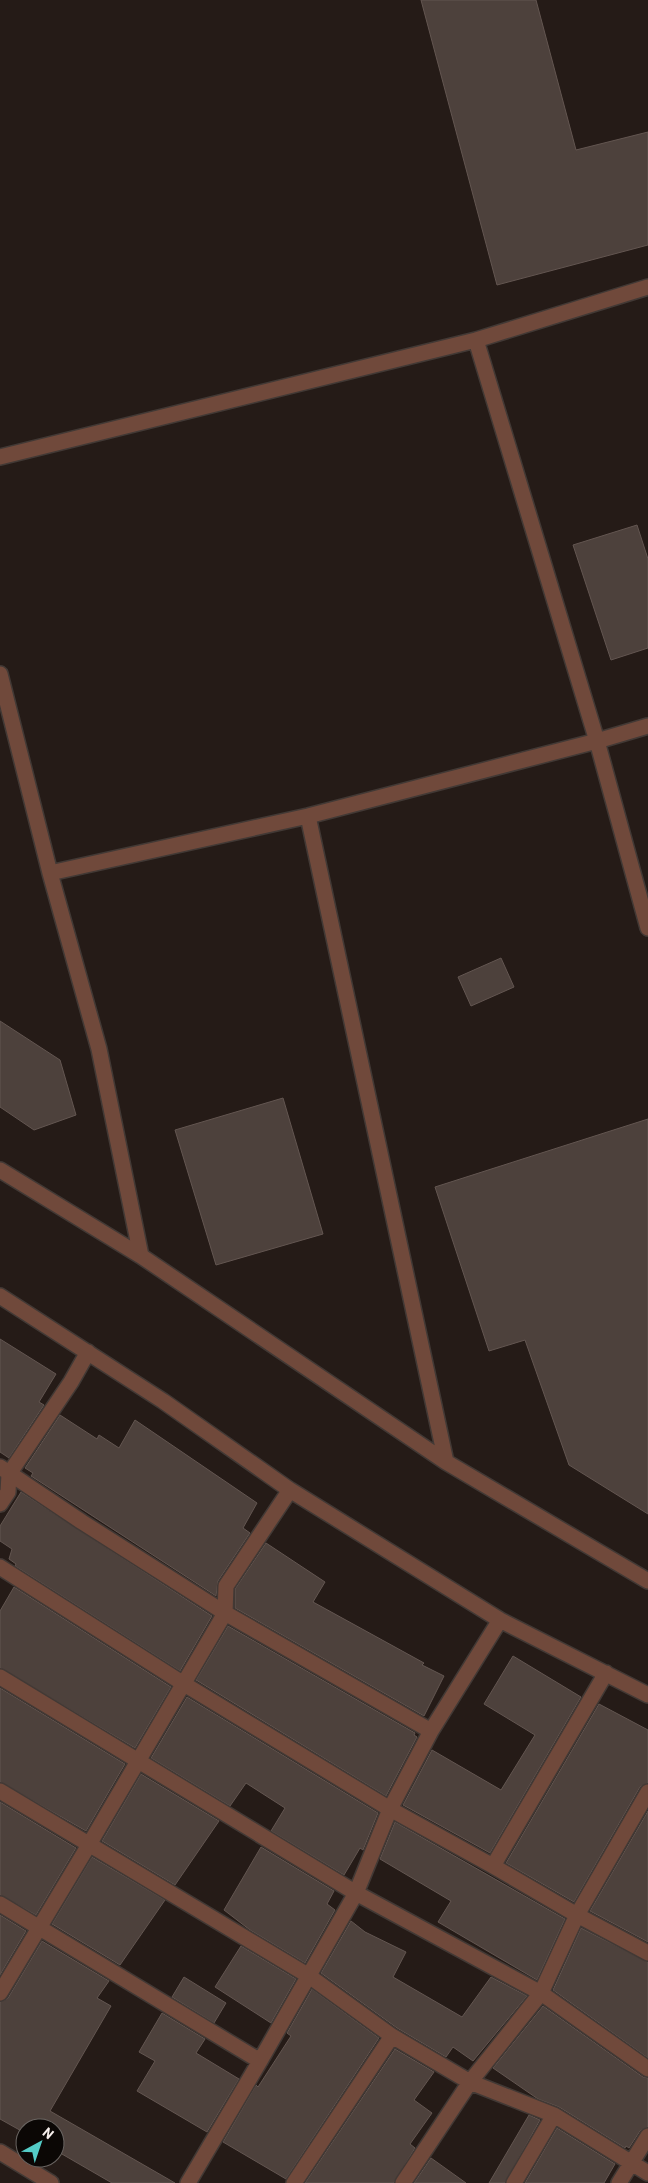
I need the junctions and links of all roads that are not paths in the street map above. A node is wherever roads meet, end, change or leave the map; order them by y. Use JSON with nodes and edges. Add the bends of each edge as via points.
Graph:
{"nodes":[{"id":1,"x":648,"y":287,"type":"edge"},
{"id":2,"x":476,"y":340,"type":"junction"},
{"id":3,"x":0,"y":457,"type":"edge"},
{"id":4,"x":0,"y":674,"type":"edge"},
{"id":5,"x":648,"y":726,"type":"edge"},
{"id":6,"x":597,"y":741,"type":"junction"},
{"id":7,"x":308,"y":816,"type":"junction"},
{"id":8,"x":50,"y":873,"type":"junction"},
{"id":9,"x":648,"y":928,"type":"edge"},
{"id":10,"x":0,"y":1170,"type":"edge"},
{"id":11,"x":141,"y":1256,"type":"junction"},
{"id":12,"x":2,"y":1302,"type":"edge"},
{"id":13,"x":88,"y":1352,"type":"junction"},
{"id":14,"x":446,"y":1462,"type":"junction"},
{"id":15,"x":4,"y":1470,"type":"edge"},
{"id":16,"x":290,"y":1490,"type":"junction"},
{"id":17,"x":0,"y":1504,"type":"edge"},
{"id":18,"x":0,"y":1567,"type":"edge"},
{"id":19,"x":648,"y":1581,"type":"edge"},
{"id":20,"x":225,"y":1613,"type":"junction"},
{"id":21,"x":500,"y":1620,"type":"junction"},
{"id":22,"x":606,"y":1673,"type":"junction"},
{"id":23,"x":0,"y":1677,"type":"edge"},
{"id":24,"x":184,"y":1684,"type":"junction"},
{"id":25,"x":648,"y":1695,"type":"edge"},
{"id":26,"x":431,"y":1731,"type":"junction"},
{"id":27,"x":138,"y":1760,"type":"junction"},
{"id":28,"x":0,"y":1791,"type":"edge"},
{"id":29,"x":648,"y":1792,"type":"edge"},
{"id":30,"x":390,"y":1809,"type":"junction"},
{"id":31,"x":90,"y":1843,"type":"junction"},
{"id":32,"x":493,"y":1866,"type":"junction"},
{"id":33,"x":356,"y":1893,"type":"junction"},
{"id":34,"x":0,"y":1904,"type":"edge"},
{"id":35,"x":577,"y":1915,"type":"junction"},
{"id":36,"x":39,"y":1927,"type":"junction"},
{"id":37,"x":648,"y":1953,"type":"edge"},
{"id":38,"x":309,"y":1976,"type":"junction"},
{"id":39,"x":0,"y":1993,"type":"edge"},
{"id":40,"x":541,"y":1993,"type":"junction"},
{"id":41,"x":392,"y":2036,"type":"junction"},
{"id":42,"x":260,"y":2061,"type":"junction"},
{"id":43,"x":648,"y":2070,"type":"edge"},
{"id":44,"x":470,"y":2082,"type":"junction"},
{"id":45,"x":554,"y":2115,"type":"junction"},
{"id":46,"x":648,"y":2136,"type":"edge"},
{"id":47,"x":0,"y":2152,"type":"edge"},
{"id":48,"x":632,"y":2162,"type":"junction"},
{"id":49,"x":648,"y":2173,"type":"edge"},
{"id":50,"x":51,"y":2183,"type":"edge"},
{"id":51,"x":188,"y":2183,"type":"edge"},
{"id":52,"x":294,"y":2183,"type":"edge"},
{"id":53,"x":403,"y":2183,"type":"edge"},
{"id":54,"x":514,"y":2183,"type":"edge"},
{"id":55,"x":619,"y":2183,"type":"edge"}],
"edges":[{"from":1,"to":2,"type":"street"},
{"from":2,"to":3,"type":"street"},
{"from":2,"to":6,"type":"street"},
{"from":4,"to":8,"type":"street"},
{"from":5,"to":6,"type":"street"},
{"from":6,"to":7,"type":"street"},
{"from":6,"to":9,"type":"street"},
{"from":7,"to":8,"type":"street"},
{"from":7,"to":14,"type":"street"},
{"from":8,"to":11,"type":"street","via":[[99,1049]]},
{"from":10,"to":11,"type":"street"},
{"from":11,"to":14,"type":"street"},
{"from":12,"to":13,"type":"street"},
{"from":13,"to":15,"type":"street","via":[[71,1382]]},
{"from":13,"to":16,"type":"street"},
{"from":14,"to":19,"type":"street"},
{"from":15,"to":17,"type":"street","via":[[8,1492]]},
{"from":15,"to":20,"type":"street"},
{"from":16,"to":20,"type":"street","via":[[226,1586]]},
{"from":16,"to":21,"type":"street"},
{"from":18,"to":24,"type":"street"},
{"from":20,"to":24,"type":"street"},
{"from":20,"to":26,"type":"street"},
{"from":21,"to":22,"type":"street"},
{"from":21,"to":26,"type":"street"},
{"from":22,"to":25,"type":"street"},
{"from":22,"to":32,"type":"street"},
{"from":23,"to":27,"type":"street"},
{"from":24,"to":27,"type":"street"},
{"from":24,"to":30,"type":"street"},
{"from":26,"to":30,"type":"street"},
{"from":27,"to":31,"type":"street"},
{"from":27,"to":33,"type":"street"},
{"from":28,"to":31,"type":"street"},
{"from":29,"to":35,"type":"street"},
{"from":30,"to":32,"type":"street"},
{"from":30,"to":33,"type":"street"},
{"from":31,"to":36,"type":"street"},
{"from":31,"to":38,"type":"street"},
{"from":32,"to":35,"type":"street"},
{"from":33,"to":38,"type":"street"},
{"from":33,"to":40,"type":"street"},
{"from":34,"to":36,"type":"street"},
{"from":35,"to":37,"type":"street"},
{"from":35,"to":40,"type":"street"},
{"from":36,"to":39,"type":"street"},
{"from":36,"to":42,"type":"street"},
{"from":38,"to":41,"type":"street"},
{"from":38,"to":42,"type":"street"},
{"from":40,"to":43,"type":"street"},
{"from":40,"to":44,"type":"street"},
{"from":41,"to":44,"type":"street"},
{"from":41,"to":52,"type":"street"},
{"from":42,"to":51,"type":"street"},
{"from":44,"to":45,"type":"street"},
{"from":44,"to":53,"type":"street"},
{"from":45,"to":48,"type":"street"},
{"from":45,"to":54,"type":"street"},
{"from":46,"to":48,"type":"street"},
{"from":47,"to":50,"type":"street"},
{"from":48,"to":49,"type":"street"},
{"from":48,"to":55,"type":"street"}]}
